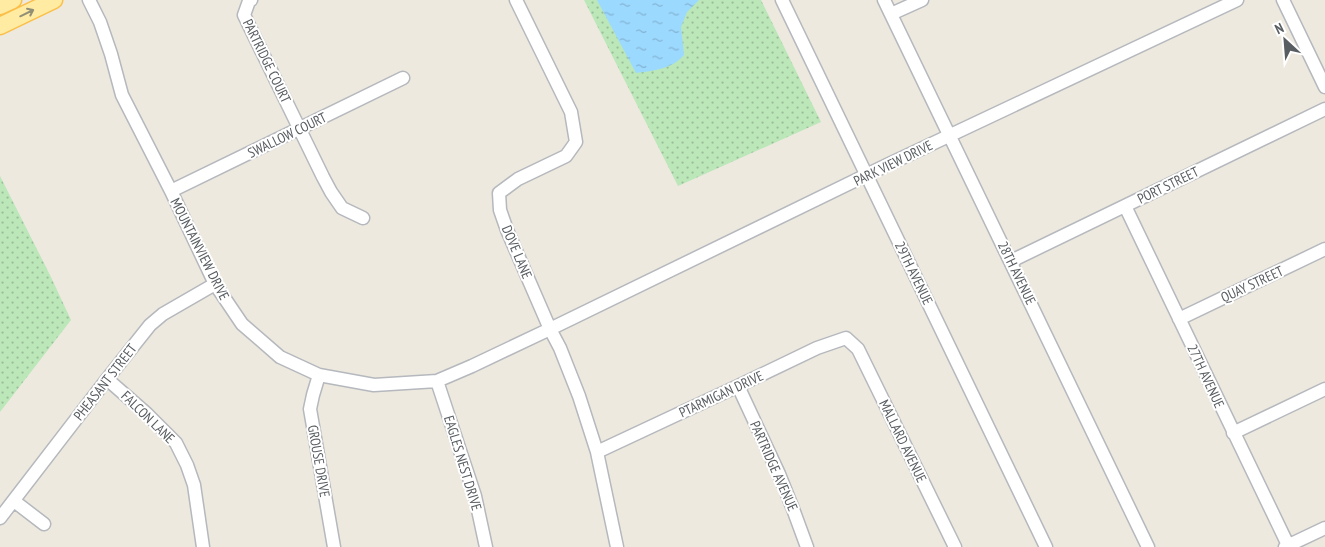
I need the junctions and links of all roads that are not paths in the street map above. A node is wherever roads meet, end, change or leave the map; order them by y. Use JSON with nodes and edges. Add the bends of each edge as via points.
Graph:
{"nodes":[{"id":1,"x":13,"y":0,"type":"edge"},
{"id":2,"x":54,"y":0,"type":"edge"},
{"id":3,"x":89,"y":0,"type":"edge"},
{"id":4,"x":516,"y":0,"type":"edge"},
{"id":5,"x":782,"y":0,"type":"edge"},
{"id":6,"x":884,"y":0,"type":"edge"},
{"id":7,"x":922,"y":0,"type":"edge"},
{"id":8,"x":1237,"y":0,"type":"edge"},
{"id":9,"x":1283,"y":0,"type":"edge"},
{"id":10,"x":250,"y":1,"type":"edge"},
{"id":11,"x":0,"y":6,"type":"edge"},
{"id":12,"x":891,"y":14,"type":"junction"},
{"id":13,"x":0,"y":26,"type":"edge"},
{"id":14,"x":403,"y":78,"type":"dead end"},
{"id":15,"x":1325,"y":87,"type":"edge"},
{"id":16,"x":1325,"y":109,"type":"edge"},
{"id":17,"x":299,"y":129,"type":"junction"},
{"id":18,"x":949,"y":136,"type":"junction"},
{"id":19,"x":867,"y":175,"type":"junction"},
{"id":20,"x":171,"y":192,"type":"junction"},
{"id":21,"x":1125,"y":206,"type":"junction"},
{"id":22,"x":364,"y":218,"type":"dead end"},
{"id":23,"x":1325,"y":249,"type":"edge"},
{"id":24,"x":1011,"y":261,"type":"junction"},
{"id":25,"x":215,"y":284,"type":"junction"},
{"id":26,"x":1179,"y":318,"type":"junction"},
{"id":27,"x":550,"y":329,"type":"junction"},
{"id":28,"x":846,"y":338,"type":"joint"},
{"id":29,"x":319,"y":375,"type":"junction"},
{"id":30,"x":107,"y":378,"type":"junction"},
{"id":31,"x":437,"y":381,"type":"junction"},
{"id":32,"x":738,"y":386,"type":"junction"},
{"id":33,"x":1325,"y":389,"type":"edge"},
{"id":34,"x":1233,"y":433,"type":"junction"},
{"id":35,"x":597,"y":452,"type":"junction"},
{"id":36,"x":14,"y":501,"type":"junction"},
{"id":37,"x":0,"y":518,"type":"edge"},
{"id":38,"x":44,"y":524,"type":"dead end"},
{"id":39,"x":1325,"y":528,"type":"edge"},
{"id":40,"x":1286,"y":546,"type":"edge"},
{"id":41,"x":203,"y":547,"type":"edge"},
{"id":42,"x":334,"y":547,"type":"edge"},
{"id":43,"x":486,"y":547,"type":"edge"},
{"id":44,"x":617,"y":547,"type":"edge"},
{"id":45,"x":807,"y":547,"type":"edge"},
{"id":46,"x":955,"y":547,"type":"edge"},
{"id":47,"x":1046,"y":547,"type":"edge"},
{"id":48,"x":1148,"y":547,"type":"edge"}],
"edges":[{"from":1,"to":11,"type":"main road"},
{"from":13,"to":2,"type":"main road","one_way":true},
{"from":3,"to":20,"type":"street","name":"MOUNTAINVIEW DRIVE","via":[[100,22],[122,95]]},
{"from":4,"to":27,"type":"street","name":"DOVE LANE","via":[[571,112],[576,142],[566,156],[518,179],[499,193],[500,210],[507,230]]},
{"from":5,"to":19,"type":"street","name":"29TH AVENUE"},
{"from":6,"to":12,"type":"street","name":"28TH AVENUE"},
{"from":7,"to":12,"type":"street"},
{"from":8,"to":18,"type":"street","name":"PARK VIEW DRIVE"},
{"from":9,"to":15,"type":"street"},
{"from":10,"to":17,"type":"street","name":"PARTRIDGE COURT","via":[[244,15]]},
{"from":12,"to":18,"type":"street","name":"28TH AVENUE"},
{"from":14,"to":17,"type":"street","name":"SWALLOW COURT"},
{"from":16,"to":21,"type":"street","name":"PORT STREET"},
{"from":17,"to":20,"type":"street","name":"SWALLOW COURT"},
{"from":17,"to":22,"type":"street","name":"PARTRIDGE COURT","via":[[342,208]]},
{"from":18,"to":19,"type":"street","name":"PARK VIEW DRIVE"},
{"from":18,"to":24,"type":"street","name":"28TH AVENUE"},
{"from":19,"to":27,"type":"street","name":"PARK VIEW DRIVE"},
{"from":19,"to":47,"type":"street","name":"29TH AVENUE"},
{"from":20,"to":25,"type":"street","name":"MOUNTAINVIEW DRIVE"},
{"from":21,"to":24,"type":"street","name":"PORT STREET"},
{"from":21,"to":26,"type":"street","name":"27TH AVENUE"},
{"from":23,"to":26,"type":"street","name":"QUAY STREET"},
{"from":24,"to":48,"type":"street","name":"28TH AVENUE"},
{"from":25,"to":29,"type":"street","name":"MOUNTAINVIEW DRIVE","via":[[242,324],[280,357]]},
{"from":25,"to":30,"type":"street","name":"PHEASANT STREET","via":[[150,325]]},
{"from":26,"to":34,"type":"street","name":"27TH AVENUE"},
{"from":27,"to":31,"type":"street","name":"MOUNTAINVIEW DRIVE"},
{"from":27,"to":35,"type":"street","name":"DOVE LANE","via":[[579,396]]},
{"from":28,"to":32,"type":"street","name":"PTARMIGAN DRIVE","via":[[817,348]]},
{"from":28,"to":46,"type":"street","name":"MALLARD AVENUE","via":[[858,349]]},
{"from":29,"to":31,"type":"street","name":"MOUNTAINVIEW DRIVE","via":[[374,385]]},
{"from":29,"to":42,"type":"street","name":"GROUSE DRIVE","via":[[310,409]]},
{"from":30,"to":36,"type":"street","name":"PHEASANT STREET"},
{"from":30,"to":41,"type":"street","name":"FALCON LANE","via":[[176,443],[194,485]]},
{"from":31,"to":43,"type":"street","name":"EAGLES NEST DRIVE","via":[[476,496]]},
{"from":32,"to":35,"type":"street","name":"PTARMIGAN DRIVE"},
{"from":32,"to":45,"type":"street","name":"PARTRIDGE AVENUE","via":[[779,474]]},
{"from":33,"to":34,"type":"street"},
{"from":34,"to":40,"type":"street","name":"27TH AVENUE"},
{"from":35,"to":44,"type":"street","name":"DOVE LANE"},
{"from":36,"to":37,"type":"street","name":"PHEASANT STREET"},
{"from":36,"to":38,"type":"street"},
{"from":39,"to":40,"type":"street"}]}
